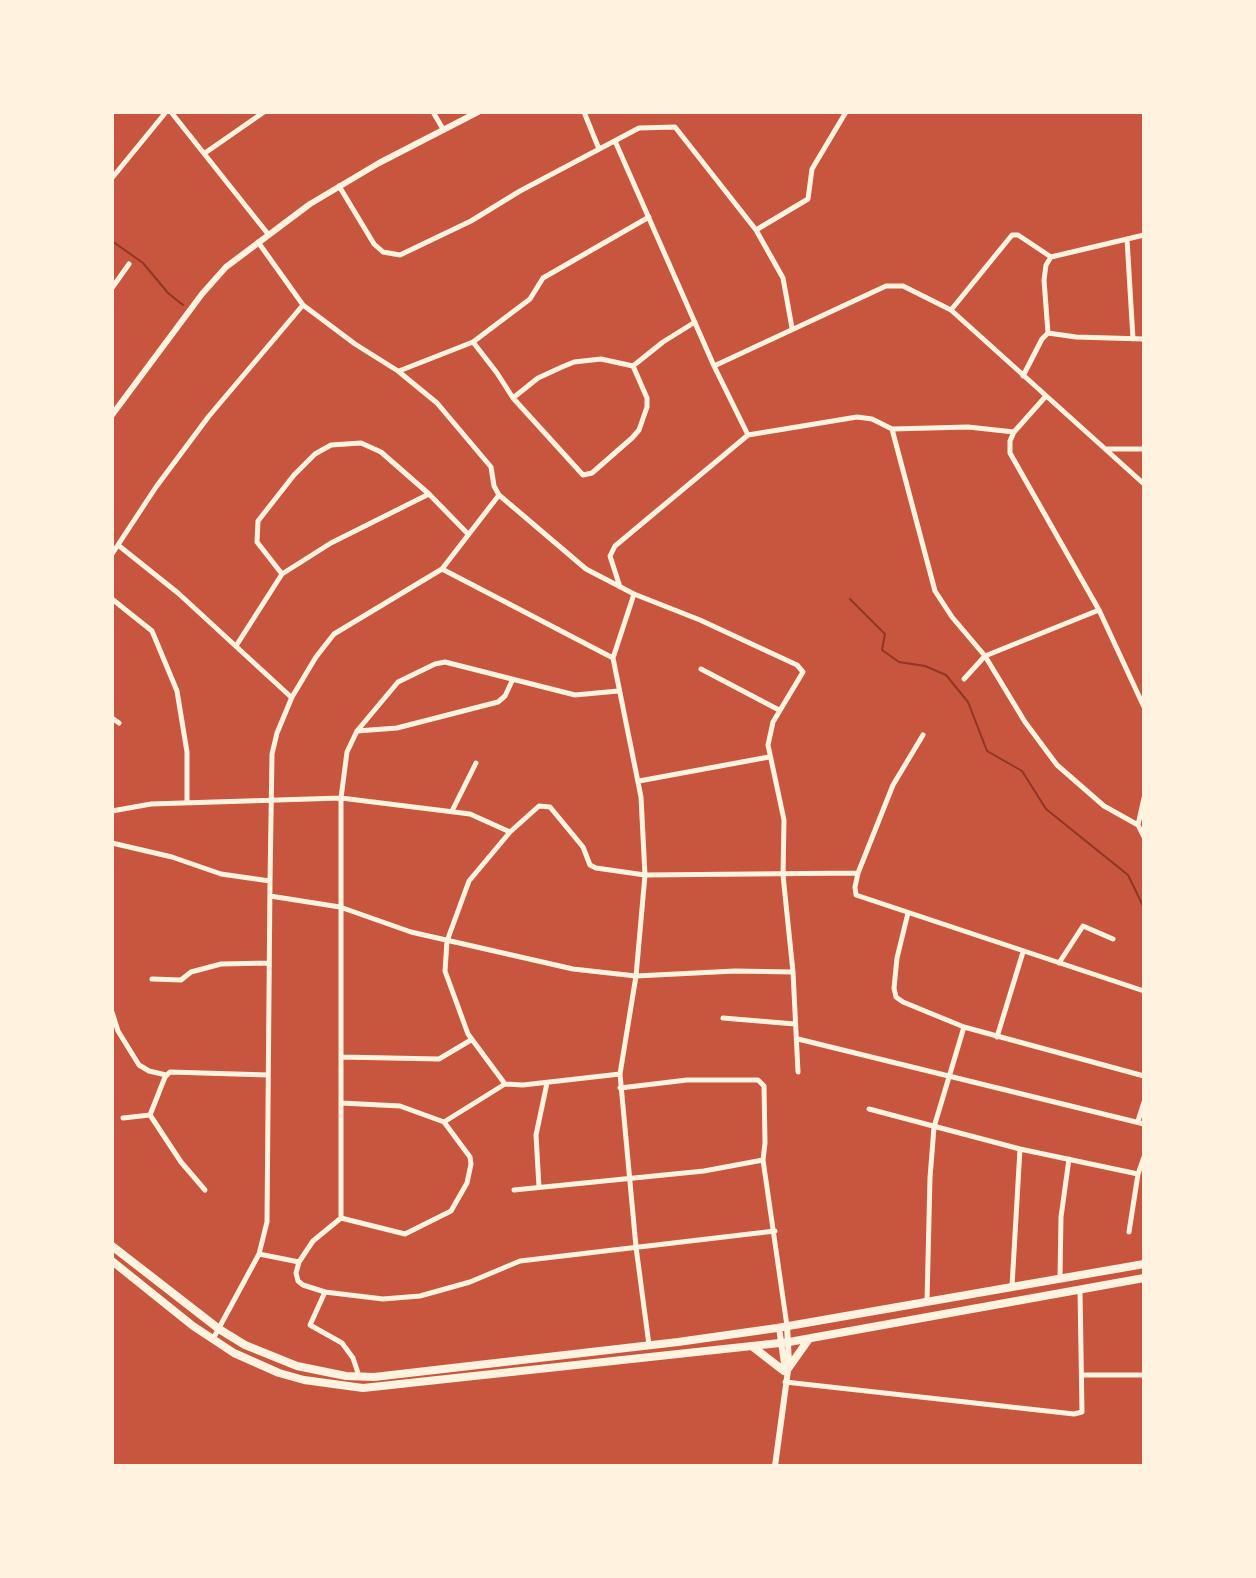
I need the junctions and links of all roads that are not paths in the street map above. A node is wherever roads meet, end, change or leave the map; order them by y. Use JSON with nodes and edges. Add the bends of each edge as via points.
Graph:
{"nodes":[{"id":1,"x":169,"y":112,"type":"edge"},
{"id":2,"x":264,"y":112,"type":"edge"},
{"id":3,"x":433,"y":112,"type":"edge"},
{"id":4,"x":478,"y":112,"type":"edge"},
{"id":5,"x":584,"y":112,"type":"edge"},
{"id":6,"x":846,"y":112,"type":"edge"},
{"id":7,"x":443,"y":129,"type":"junction"},
{"id":8,"x":615,"y":141,"type":"junction"},
{"id":9,"x":599,"y":149,"type":"junction"},
{"id":10,"x":205,"y":153,"type":"junction"},
{"id":11,"x":112,"y":178,"type":"edge"},
{"id":12,"x":339,"y":186,"type":"junction"},
{"id":13,"x":649,"y":217,"type":"junction"},
{"id":14,"x":756,"y":230,"type":"junction"},
{"id":15,"x":268,"y":234,"type":"junction"},
{"id":16,"x":1144,"y":235,"type":"edge"},
{"id":17,"x":1127,"y":239,"type":"junction"},
{"id":18,"x":258,"y":242,"type":"junction"},
{"id":19,"x":1051,"y":257,"type":"junction"},
{"id":20,"x":129,"y":264,"type":"dead end"},
{"id":21,"x":112,"y":288,"type":"edge"},
{"id":22,"x":303,"y":305,"type":"junction"},
{"id":23,"x":951,"y":310,"type":"junction"},
{"id":24,"x":695,"y":322,"type":"junction"},
{"id":25,"x":792,"y":328,"type":"junction"},
{"id":26,"x":1048,"y":333,"type":"junction"},
{"id":27,"x":1133,"y":339,"type":"junction"},
{"id":28,"x":1144,"y":339,"type":"edge"},
{"id":29,"x":473,"y":342,"type":"junction"},
{"id":30,"x":633,"y":366,"type":"junction"},
{"id":31,"x":714,"y":366,"type":"junction"},
{"id":32,"x":398,"y":371,"type":"junction"},
{"id":33,"x":1023,"y":376,"type":"junction"},
{"id":34,"x":1046,"y":396,"type":"junction"},
{"id":35,"x":513,"y":398,"type":"junction"},
{"id":36,"x":112,"y":415,"type":"edge"},
{"id":37,"x":892,"y":429,"type":"junction"},
{"id":38,"x":1014,"y":432,"type":"junction"},
{"id":39,"x":748,"y":435,"type":"junction"},
{"id":40,"x":1105,"y":449,"type":"junction"},
{"id":41,"x":1144,"y":449,"type":"edge"},
{"id":42,"x":1144,"y":484,"type":"edge"},
{"id":43,"x":429,"y":494,"type":"junction"},
{"id":44,"x":499,"y":495,"type":"junction"},
{"id":45,"x":468,"y":534,"type":"junction"},
{"id":46,"x":118,"y":545,"type":"junction"},
{"id":47,"x":112,"y":554,"type":"edge"},
{"id":48,"x":442,"y":569,"type":"junction"},
{"id":49,"x":282,"y":574,"type":"junction"},
{"id":50,"x":620,"y":588,"type":"junction"},
{"id":51,"x":634,"y":594,"type":"junction"},
{"id":52,"x":112,"y":599,"type":"edge"},
{"id":53,"x":1099,"y":610,"type":"junction"},
{"id":54,"x":236,"y":646,"type":"junction"},
{"id":55,"x":985,"y":656,"type":"junction"},
{"id":56,"x":613,"y":658,"type":"junction"},
{"id":57,"x":701,"y":669,"type":"dead end"},
{"id":58,"x":964,"y":679,"type":"dead end"},
{"id":59,"x":512,"y":681,"type":"junction"},
{"id":60,"x":618,"y":691,"type":"junction"},
{"id":61,"x":292,"y":697,"type":"junction"},
{"id":62,"x":1144,"y":707,"type":"edge"},
{"id":63,"x":779,"y":710,"type":"junction"},
{"id":64,"x":112,"y":718,"type":"edge"},
{"id":65,"x":119,"y":723,"type":"dead end"},
{"id":66,"x":357,"y":731,"type":"junction"},
{"id":67,"x":923,"y":735,"type":"dead end"},
{"id":68,"x":769,"y":757,"type":"junction"},
{"id":69,"x":476,"y":763,"type":"dead end"},
{"id":70,"x":639,"y":781,"type":"junction"},
{"id":71,"x":341,"y":798,"type":"junction"},
{"id":72,"x":1144,"y":798,"type":"edge"},
{"id":73,"x":272,"y":800,"type":"junction"},
{"id":74,"x":187,"y":802,"type":"junction"},
{"id":75,"x":112,"y":811,"type":"edge"},
{"id":76,"x":452,"y":811,"type":"junction"},
{"id":77,"x":1138,"y":825,"type":"junction"},
{"id":78,"x":510,"y":832,"type":"junction"},
{"id":79,"x":1144,"y":837,"type":"edge"},
{"id":80,"x":112,"y":843,"type":"edge"},
{"id":81,"x":858,"y":873,"type":"junction"},
{"id":82,"x":645,"y":875,"type":"junction"},
{"id":83,"x":783,"y":875,"type":"junction"},
{"id":84,"x":270,"y":881,"type":"junction"},
{"id":85,"x":270,"y":896,"type":"junction"},
{"id":86,"x":340,"y":907,"type":"junction"},
{"id":87,"x":908,"y":913,"type":"junction"},
{"id":88,"x":1113,"y":939,"type":"dead end"},
{"id":89,"x":447,"y":941,"type":"junction"},
{"id":90,"x":1023,"y":952,"type":"junction"},
{"id":91,"x":269,"y":963,"type":"junction"},
{"id":92,"x":1059,"y":963,"type":"junction"},
{"id":93,"x":793,"y":972,"type":"junction"},
{"id":94,"x":636,"y":976,"type":"junction"},
{"id":95,"x":152,"y":979,"type":"dead end"},
{"id":96,"x":1144,"y":991,"type":"edge"},
{"id":97,"x":112,"y":1012,"type":"edge"},
{"id":98,"x":723,"y":1018,"type":"dead end"},
{"id":99,"x":795,"y":1024,"type":"junction"},
{"id":100,"x":964,"y":1027,"type":"junction"},
{"id":101,"x":997,"y":1037,"type":"junction"},
{"id":102,"x":798,"y":1039,"type":"junction"},
{"id":103,"x":471,"y":1040,"type":"junction"},
{"id":104,"x":341,"y":1057,"type":"junction"},
{"id":105,"x":798,"y":1072,"type":"dead end"},
{"id":106,"x":620,"y":1074,"type":"junction"},
{"id":107,"x":166,"y":1075,"type":"junction"},
{"id":108,"x":268,"y":1075,"type":"junction"},
{"id":109,"x":949,"y":1076,"type":"junction"},
{"id":110,"x":1144,"y":1076,"type":"edge"},
{"id":111,"x":547,"y":1083,"type":"junction"},
{"id":112,"x":505,"y":1084,"type":"junction"},
{"id":113,"x":620,"y":1088,"type":"junction"},
{"id":114,"x":1144,"y":1102,"type":"edge"},
{"id":115,"x":341,"y":1103,"type":"junction"},
{"id":116,"x":869,"y":1109,"type":"dead end"},
{"id":117,"x":150,"y":1115,"type":"junction"},
{"id":118,"x":123,"y":1118,"type":"dead end"},
{"id":119,"x":444,"y":1122,"type":"junction"},
{"id":120,"x":1141,"y":1122,"type":"edge"},
{"id":121,"x":934,"y":1127,"type":"junction"},
{"id":122,"x":1020,"y":1149,"type":"junction"},
{"id":123,"x":1144,"y":1157,"type":"edge"},
{"id":124,"x":1069,"y":1159,"type":"junction"},
{"id":125,"x":763,"y":1160,"type":"junction"},
{"id":126,"x":1138,"y":1174,"type":"junction"},
{"id":127,"x":629,"y":1177,"type":"junction"},
{"id":128,"x":539,"y":1187,"type":"junction"},
{"id":129,"x":205,"y":1190,"type":"dead end"},
{"id":130,"x":514,"y":1190,"type":"dead end"},
{"id":131,"x":341,"y":1218,"type":"junction"},
{"id":132,"x":775,"y":1231,"type":"junction"},
{"id":133,"x":1129,"y":1232,"type":"dead end"},
{"id":134,"x":112,"y":1246,"type":"edge"},
{"id":135,"x":636,"y":1247,"type":"junction"},
{"id":136,"x":259,"y":1254,"type":"junction"},
{"id":137,"x":112,"y":1261,"type":"edge"},
{"id":138,"x":299,"y":1262,"type":"junction"},
{"id":139,"x":1144,"y":1264,"type":"edge"},
{"id":140,"x":1060,"y":1277,"type":"junction"},
{"id":141,"x":1144,"y":1278,"type":"edge"},
{"id":142,"x":1012,"y":1286,"type":"junction"},
{"id":143,"x":1080,"y":1290,"type":"junction"},
{"id":144,"x":325,"y":1292,"type":"junction"},
{"id":145,"x":927,"y":1301,"type":"junction"},
{"id":146,"x":783,"y":1326,"type":"junction"},
{"id":147,"x":219,"y":1329,"type":"junction"},
{"id":148,"x":809,"y":1339,"type":"junction"},
{"id":149,"x":212,"y":1340,"type":"junction"},
{"id":150,"x":785,"y":1343,"type":"junction"},
{"id":151,"x":649,"y":1345,"type":"junction"},
{"id":152,"x":753,"y":1346,"type":"junction"},
{"id":153,"x":786,"y":1374,"type":"junction"},
{"id":154,"x":1082,"y":1375,"type":"junction"},
{"id":155,"x":1144,"y":1375,"type":"edge"},
{"id":156,"x":359,"y":1376,"type":"junction"},
{"id":157,"x":775,"y":1466,"type":"edge"}],
"edges":[{"from":1,"to":10,"type":"street"},
{"from":1,"to":11,"type":"street"},
{"from":2,"to":10,"type":"street"},
{"from":3,"to":7,"type":"street"},
{"from":4,"to":7,"type":"street"},
{"from":5,"to":9,"type":"street"},
{"from":6,"to":14,"type":"street","via":[[812,169],[808,199]]},
{"from":7,"to":12,"type":"street"},
{"from":8,"to":9,"type":"street"},
{"from":8,"to":13,"type":"street"},
{"from":8,"to":14,"type":"street","via":[[639,128],[675,127]]},
{"from":9,"to":12,"type":"street","via":[[400,255],[378,248]]},
{"from":10,"to":15,"type":"street"},
{"from":12,"to":15,"type":"street"},
{"from":13,"to":24,"type":"street"},
{"from":13,"to":29,"type":"street","via":[[543,278],[530,299]]},
{"from":14,"to":25,"type":"street","via":[[783,278]]},
{"from":15,"to":18,"type":"street"},
{"from":16,"to":17,"type":"street"},
{"from":17,"to":19,"type":"street"},
{"from":17,"to":27,"type":"street"},
{"from":18,"to":22,"type":"street"},
{"from":18,"to":36,"type":"street","via":[[218,275]]},
{"from":19,"to":23,"type":"street","via":[[1012,235]]},
{"from":19,"to":26,"type":"street","via":[[1044,280]]},
{"from":20,"to":21,"type":"street"},
{"from":22,"to":32,"type":"street"},
{"from":22,"to":46,"type":"street","via":[[209,416]]},
{"from":23,"to":25,"type":"street","via":[[903,286],[886,286]]},
{"from":23,"to":33,"type":"street"},
{"from":24,"to":30,"type":"street"},
{"from":24,"to":31,"type":"street"},
{"from":25,"to":31,"type":"street"},
{"from":26,"to":27,"type":"street"},
{"from":26,"to":33,"type":"street"},
{"from":27,"to":28,"type":"street"},
{"from":29,"to":32,"type":"street"},
{"from":29,"to":35,"type":"street"},
{"from":30,"to":35,"type":"street","via":[[601,359],[574,362],[538,378]]},
{"from":30,"to":35,"type":"street","via":[[647,398],[645,418],[632,438],[587,475]]},
{"from":31,"to":39,"type":"street"},
{"from":32,"to":44,"type":"street","via":[[433,398],[491,467]]},
{"from":33,"to":34,"type":"street"},
{"from":34,"to":38,"type":"street"},
{"from":34,"to":40,"type":"street"},
{"from":37,"to":38,"type":"street"},
{"from":37,"to":39,"type":"street","via":[[857,417]]},
{"from":37,"to":55,"type":"street","via":[[931,584]]},
{"from":38,"to":53,"type":"street","via":[[1010,441],[1015,462]]},
{"from":39,"to":50,"type":"street","via":[[615,546],[610,556]]},
{"from":40,"to":41,"type":"street"},
{"from":40,"to":42,"type":"street"},
{"from":43,"to":45,"type":"street"},
{"from":43,"to":49,"type":"street"},
{"from":43,"to":49,"type":"street","via":[[374,447],[348,442],[323,449],[294,475],[258,521],[257,542]]},
{"from":44,"to":45,"type":"street"},
{"from":44,"to":50,"type":"street","via":[[577,562]]},
{"from":45,"to":48,"type":"street"},
{"from":46,"to":47,"type":"street"},
{"from":46,"to":54,"type":"street"},
{"from":48,"to":56,"type":"street"},
{"from":48,"to":61,"type":"street","via":[[334,634]]},
{"from":49,"to":54,"type":"street"},
{"from":50,"to":51,"type":"street"},
{"from":51,"to":56,"type":"street"},
{"from":51,"to":63,"type":"street","via":[[797,665],[801,679]]},
{"from":52,"to":74,"type":"street","via":[[152,631],[177,691],[187,752]]},
{"from":53,"to":55,"type":"street"},
{"from":53,"to":62,"type":"street"},
{"from":54,"to":61,"type":"street"},
{"from":55,"to":58,"type":"street"},
{"from":55,"to":77,"type":"street","via":[[1057,765],[1104,806]]},
{"from":56,"to":60,"type":"street"},
{"from":57,"to":63,"type":"street"},
{"from":59,"to":60,"type":"street","via":[[575,695]]},
{"from":59,"to":66,"type":"street","via":[[498,702],[397,728]]},
{"from":59,"to":66,"type":"street","via":[[455,663],[435,664],[398,682]]},
{"from":60,"to":70,"type":"street"},
{"from":61,"to":73,"type":"street","via":[[274,745]]},
{"from":63,"to":68,"type":"street","via":[[770,731]]},
{"from":64,"to":65,"type":"street"},
{"from":66,"to":71,"type":"street","via":[[347,752]]},
{"from":67,"to":81,"type":"street","via":[[893,785]]},
{"from":68,"to":70,"type":"street"},
{"from":68,"to":83,"type":"street","via":[[784,820]]},
{"from":69,"to":76,"type":"street"},
{"from":70,"to":82,"type":"street"},
{"from":71,"to":73,"type":"street"},
{"from":71,"to":76,"type":"street"},
{"from":71,"to":86,"type":"street"},
{"from":72,"to":77,"type":"street"},
{"from":73,"to":74,"type":"street"},
{"from":73,"to":84,"type":"street"},
{"from":74,"to":75,"type":"street"},
{"from":76,"to":78,"type":"street","via":[[476,815]]},
{"from":77,"to":79,"type":"street"},
{"from":78,"to":82,"type":"street","via":[[539,806],[548,805],[592,866]]},
{"from":78,"to":89,"type":"street","via":[[469,881]]},
{"from":80,"to":84,"type":"street","via":[[221,874]]},
{"from":81,"to":83,"type":"street"},
{"from":81,"to":87,"type":"street","via":[[856,895]]},
{"from":82,"to":83,"type":"street"},
{"from":82,"to":94,"type":"street"},
{"from":83,"to":93,"type":"street"},
{"from":84,"to":85,"type":"street"},
{"from":85,"to":86,"type":"street"},
{"from":85,"to":91,"type":"street"},
{"from":86,"to":89,"type":"street"},
{"from":86,"to":104,"type":"street"},
{"from":87,"to":90,"type":"street"},
{"from":87,"to":100,"type":"street","via":[[894,993],[903,1002]]},
{"from":88,"to":92,"type":"street","via":[[1083,926]]},
{"from":89,"to":94,"type":"street","via":[[573,969]]},
{"from":89,"to":103,"type":"street","via":[[445,971]]},
{"from":90,"to":92,"type":"street"},
{"from":90,"to":101,"type":"street"},
{"from":91,"to":95,"type":"street","via":[[221,964],[181,980]]},
{"from":91,"to":108,"type":"street"},
{"from":92,"to":96,"type":"street"},
{"from":93,"to":94,"type":"street"},
{"from":93,"to":99,"type":"street"},
{"from":94,"to":106,"type":"street"},
{"from":97,"to":107,"type":"street","via":[[139,1065]]},
{"from":98,"to":99,"type":"street"},
{"from":99,"to":102,"type":"street"},
{"from":100,"to":101,"type":"street"},
{"from":100,"to":109,"type":"street"},
{"from":101,"to":110,"type":"street"},
{"from":102,"to":105,"type":"street"},
{"from":102,"to":109,"type":"street"},
{"from":103,"to":104,"type":"street","via":[[439,1059]]},
{"from":103,"to":112,"type":"street"},
{"from":104,"to":115,"type":"street"},
{"from":106,"to":111,"type":"street"},
{"from":106,"to":113,"type":"street"},
{"from":107,"to":108,"type":"street"},
{"from":107,"to":117,"type":"street"},
{"from":108,"to":136,"type":"street","via":[[267,1222]]},
{"from":109,"to":120,"type":"street"},
{"from":109,"to":121,"type":"street"},
{"from":111,"to":112,"type":"street"},
{"from":111,"to":128,"type":"street","via":[[536,1135]]},
{"from":112,"to":119,"type":"street"},
{"from":113,"to":125,"type":"street","via":[[687,1080],[758,1080],[764,1086]]},
{"from":113,"to":127,"type":"street"},
{"from":114,"to":120,"type":"street"},
{"from":115,"to":119,"type":"street","via":[[400,1106]]},
{"from":115,"to":131,"type":"street"},
{"from":116,"to":121,"type":"street"},
{"from":117,"to":118,"type":"street"},
{"from":117,"to":129,"type":"street"},
{"from":119,"to":131,"type":"street","via":[[471,1164],[451,1211],[405,1234]]},
{"from":121,"to":122,"type":"street"},
{"from":121,"to":145,"type":"street"},
{"from":122,"to":124,"type":"street"},
{"from":122,"to":142,"type":"street"},
{"from":123,"to":126,"type":"street"},
{"from":124,"to":126,"type":"street"},
{"from":124,"to":140,"type":"street"},
{"from":125,"to":127,"type":"street"},
{"from":125,"to":132,"type":"street"},
{"from":126,"to":133,"type":"street"},
{"from":127,"to":128,"type":"street"},
{"from":127,"to":135,"type":"street"},
{"from":128,"to":130,"type":"street"},
{"from":131,"to":138,"type":"street","via":[[317,1237]]},
{"from":132,"to":135,"type":"street"},
{"from":132,"to":146,"type":"street"},
{"from":134,"to":147,"type":"highway"},
{"from":135,"to":144,"type":"street","via":[[520,1261],[420,1296],[367,1299]]},
{"from":135,"to":151,"type":"street"},
{"from":136,"to":138,"type":"street"},
{"from":136,"to":147,"type":"street"},
{"from":137,"to":149,"type":"highway"},
{"from":138,"to":144,"type":"street","via":[[298,1281]]},
{"from":139,"to":140,"type":"highway"},
{"from":140,"to":142,"type":"highway"},
{"from":141,"to":143,"type":"highway"},
{"from":142,"to":145,"type":"highway"},
{"from":143,"to":148,"type":"highway"},
{"from":143,"to":154,"type":"street"},
{"from":144,"to":156,"type":"street","via":[[310,1325],[342,1343]]},
{"from":145,"to":146,"type":"highway"},
{"from":146,"to":150,"type":"street"},
{"from":146,"to":151,"type":"highway"},
{"from":147,"to":149,"type":"street"},
{"from":147,"to":156,"type":"highway","via":[[297,1366]]},
{"from":148,"to":150,"type":"highway"},
{"from":148,"to":153,"type":"highway"},
{"from":149,"to":152,"type":"highway","via":[[279,1373],[363,1388]]},
{"from":150,"to":152,"type":"highway"},
{"from":150,"to":153,"type":"street"},
{"from":151,"to":156,"type":"highway"},
{"from":152,"to":153,"type":"highway"},
{"from":153,"to":154,"type":"street","via":[[1074,1414],[1082,1412]]},
{"from":153,"to":157,"type":"street"},
{"from":154,"to":155,"type":"street"}]}
